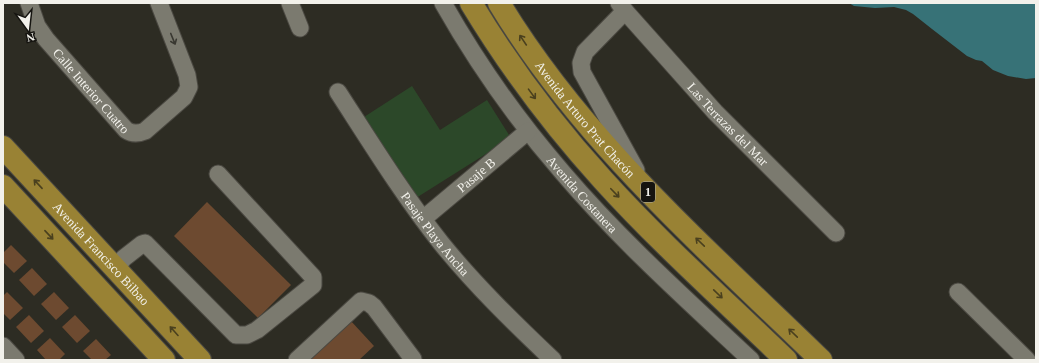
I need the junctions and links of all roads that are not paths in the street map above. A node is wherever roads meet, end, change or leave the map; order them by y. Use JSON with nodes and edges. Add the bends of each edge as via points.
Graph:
{"nodes":[{"id":1,"x":29,"y":3,"type":"edge"},
{"id":2,"x":159,"y":3,"type":"edge"},
{"id":3,"x":290,"y":3,"type":"edge"},
{"id":4,"x":443,"y":3,"type":"edge"},
{"id":5,"x":471,"y":3,"type":"edge"},
{"id":6,"x":499,"y":3,"type":"edge"},
{"id":7,"x":622,"y":7,"type":"edge"},
{"id":8,"x":300,"y":28,"type":"dead end"},
{"id":9,"x":338,"y":92,"type":"dead end"},
{"id":10,"x":528,"y":131,"type":"junction"},
{"id":11,"x":3,"y":147,"type":"edge"},
{"id":12,"x":218,"y":174,"type":"dead end"},
{"id":13,"x":3,"y":186,"type":"edge"},
{"id":14,"x":647,"y":191,"type":"junction"},
{"id":15,"x":423,"y":219,"type":"junction"},
{"id":16,"x":836,"y":232,"type":"dead end"},
{"id":17,"x":116,"y":267,"type":"junction"},
{"id":18,"x":958,"y":292,"type":"dead end"},
{"id":19,"x":3,"y":346,"type":"edge"},
{"id":20,"x":413,"y":359,"type":"dead end"},
{"id":21,"x":16,"y":360,"type":"edge"},
{"id":22,"x":164,"y":360,"type":"edge"},
{"id":23,"x":200,"y":360,"type":"edge"},
{"id":24,"x":297,"y":360,"type":"edge"},
{"id":25,"x":553,"y":360,"type":"edge"},
{"id":26,"x":751,"y":360,"type":"edge"},
{"id":27,"x":786,"y":360,"type":"edge"},
{"id":28,"x":821,"y":360,"type":"edge"},
{"id":29,"x":1027,"y":360,"type":"edge"}],
"edges":[{"from":2,"to":1,"type":"street","name":"Calle Interior Cuatro","one_way":true,"via":[[187,75],[189,87],[184,97],[140,133],[126,130],[46,39],[37,26]]},
{"from":3,"to":8,"type":"street"},
{"from":4,"to":10,"type":"street","name":"Avenida Costanera","via":[[478,61]]},
{"from":5,"to":27,"type":"main road","name":"Avenida Arturo Prat Chacón","number":"1","one_way":true,"via":[[510,64],[570,143],[643,222]]},
{"from":14,"to":6,"type":"main road","name":"Avenida Arturo Prat Chacón","number":"1","one_way":true,"via":[[561,94]]},
{"from":7,"to":14,"type":"street","name":"Las Terrazas del Mar","via":[[585,52],[581,63],[582,72]]},
{"from":7,"to":16,"type":"street","name":"Las Terrazas del Mar","via":[[715,112]]},
{"from":9,"to":15,"type":"street","name":"Pasaje Playa Ancha"},
{"from":10,"to":15,"type":"street","name":"Pasaje B"},
{"from":10,"to":26,"type":"street","name":"Avenida Costanera","via":[[594,207]]},
{"from":17,"to":11,"type":"main road","name":"Avenida Francisco Bilbao","one_way":true},
{"from":12,"to":17,"type":"street","via":[[313,277],[313,285],[257,330],[247,335],[236,336],[145,243]]},
{"from":13,"to":22,"type":"main road","name":"Avenida Francisco Bilbao","one_way":true},
{"from":28,"to":14,"type":"main road","name":"Avenida Arturo Prat Chacón","number":"1","one_way":true},
{"from":15,"to":25,"type":"street","name":"Pasaje Playa Ancha","via":[[486,294]]},
{"from":23,"to":17,"type":"main road","name":"Avenida Francisco Bilbao","one_way":true},
{"from":18,"to":29,"type":"street"},
{"from":19,"to":21,"type":"street"},
{"from":20,"to":24,"type":"street","via":[[374,307],[361,301]]}]}
